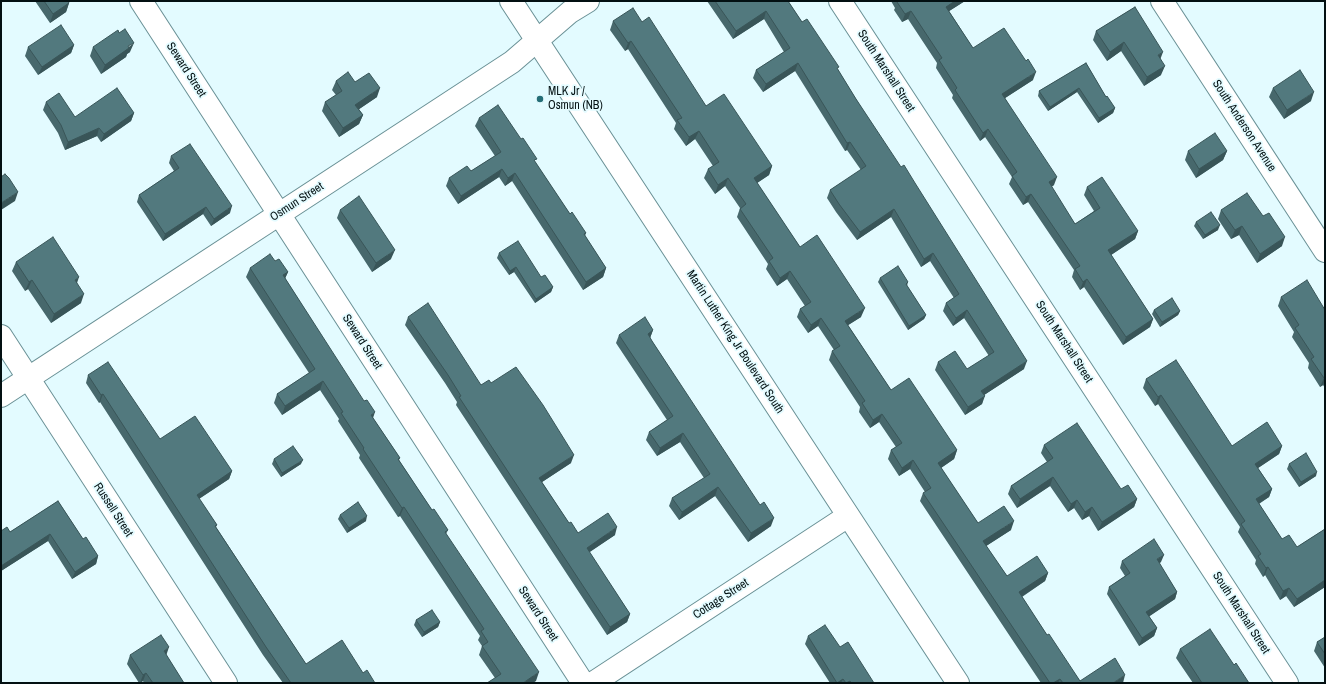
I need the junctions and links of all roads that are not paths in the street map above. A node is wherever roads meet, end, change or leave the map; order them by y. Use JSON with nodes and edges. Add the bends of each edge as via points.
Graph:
{"nodes":[{"id":1,"x":141,"y":1,"type":"edge"},
{"id":2,"x":511,"y":1,"type":"edge"},
{"id":3,"x":588,"y":1,"type":"edge"},
{"id":4,"x":840,"y":1,"type":"edge"},
{"id":5,"x":1162,"y":1,"type":"edge"},
{"id":6,"x":538,"y":40,"type":"junction"},
{"id":7,"x":279,"y":214,"type":"junction"},
{"id":8,"x":1325,"y":251,"type":"edge"},
{"id":9,"x":1,"y":336,"type":"edge"},
{"id":10,"x":28,"y":378,"type":"junction"},
{"id":11,"x":1,"y":396,"type":"edge"},
{"id":12,"x":848,"y":516,"type":"junction"},
{"id":13,"x":226,"y":683,"type":"edge"},
{"id":14,"x":583,"y":683,"type":"edge"},
{"id":15,"x":592,"y":683,"type":"edge"},
{"id":16,"x":958,"y":683,"type":"edge"},
{"id":17,"x":1287,"y":683,"type":"edge"}],
"edges":[{"from":1,"to":7,"type":"street","name":"Seward Street"},
{"from":2,"to":6,"type":"street","name":"Martin Luther King Jr Boulevard South"},
{"from":3,"to":6,"type":"street","name":"Osmun Street","via":[[570,12]]},
{"from":4,"to":17,"type":"street","name":"South Marshall Street"},
{"from":5,"to":8,"type":"street","name":"South Anderson Avenue"},
{"from":6,"to":7,"type":"street","name":"Osmun Street","via":[[512,62]]},
{"from":6,"to":12,"type":"street","name":"Martin Luther King Jr Boulevard South"},
{"from":7,"to":10,"type":"street","name":"Osmun Street"},
{"from":7,"to":14,"type":"street","name":"Seward Street"},
{"from":9,"to":10,"type":"street","name":"Russell Street"},
{"from":10,"to":11,"type":"street","name":"Osmun Street"},
{"from":10,"to":13,"type":"street","name":"Russell Street"},
{"from":12,"to":15,"type":"street","name":"Cottage Street"},
{"from":12,"to":16,"type":"street","name":"Martin Luther King Jr Boulevard South"}]}
